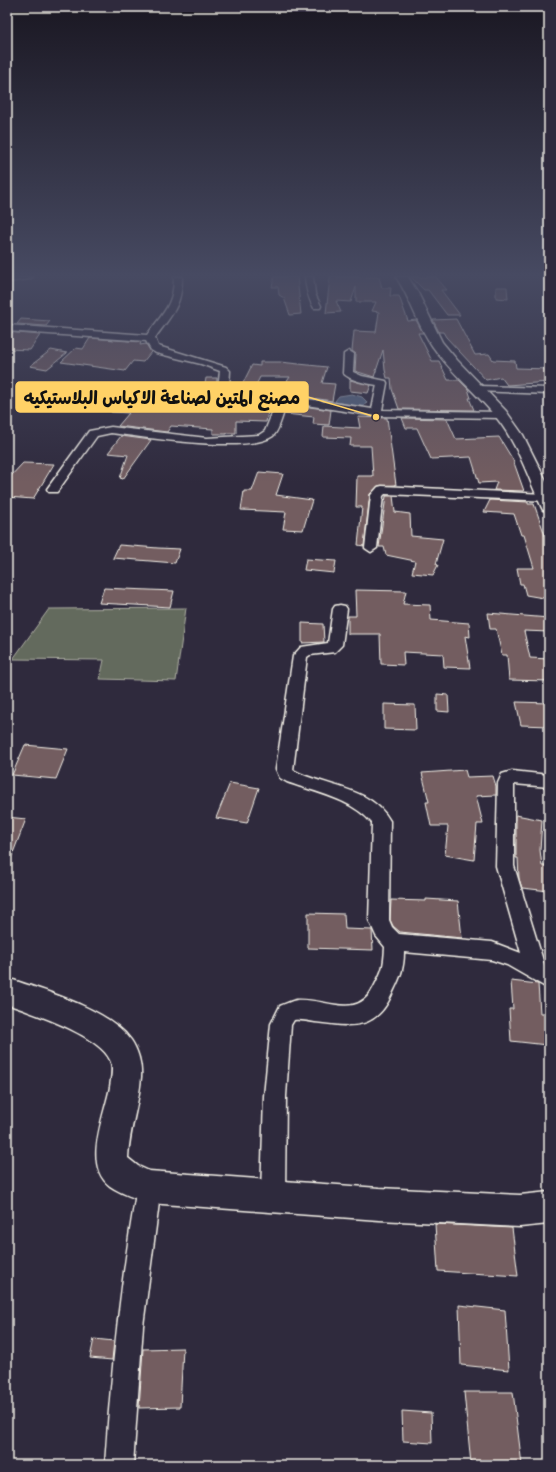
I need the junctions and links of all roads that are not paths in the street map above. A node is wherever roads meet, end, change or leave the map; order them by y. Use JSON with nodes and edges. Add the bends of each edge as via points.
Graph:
{"nodes":[{"id":1,"x":153,"y":346,"type":"edge"},
{"id":2,"x":438,"y":346,"type":"edge"},
{"id":3,"x":348,"y":354,"type":"dead end"},
{"id":4,"x":479,"y":389,"type":"junction"},
{"id":5,"x":549,"y":391,"type":"edge"},
{"id":6,"x":283,"y":400,"type":"junction"},
{"id":7,"x":376,"y":413,"type":"junction"},
{"id":8,"x":502,"y":414,"type":"junction"},
{"id":9,"x":53,"y":489,"type":"dead end"},
{"id":10,"x":547,"y":502,"type":"edge"},
{"id":11,"x":371,"y":548,"type":"dead end"},
{"id":12,"x":340,"y":609,"type":"dead end"},
{"id":13,"x":549,"y":781,"type":"edge"},
{"id":14,"x":395,"y":943,"type":"junction"},
{"id":15,"x":542,"y":975,"type":"edge"},
{"id":16,"x":7,"y":991,"type":"edge"},
{"id":17,"x":149,"y":1187,"type":"junction"},
{"id":18,"x":274,"y":1195,"type":"junction"},
{"id":19,"x":549,"y":1208,"type":"edge"},
{"id":20,"x":119,"y":1465,"type":"edge"}],
"edges":[{"from":1,"to":6,"type":"street","via":[[159,351],[223,369],[224,389]]},
{"from":2,"to":4,"type":"street"},
{"from":3,"to":7,"type":"street","via":[[348,373],[382,383]]},
{"from":4,"to":5,"type":"street"},
{"from":4,"to":8,"type":"street"},
{"from":6,"to":7,"type":"street"},
{"from":6,"to":9,"type":"street","via":[[270,433],[261,438],[207,441],[111,430],[93,433]]},
{"from":7,"to":8,"type":"street"},
{"from":8,"to":10,"type":"street","via":[[527,455]]},
{"from":10,"to":11,"type":"street","via":[[382,490],[377,495]]},
{"from":12,"to":14,"type":"street","via":[[336,645],[330,649],[306,650],[300,656],[284,769],[286,774],[293,778],[377,813],[381,821],[380,920],[382,930]]},
{"from":13,"to":15,"type":"street","via":[[512,777],[508,778],[506,783],[505,866]]},
{"from":14,"to":15,"type":"street","via":[[492,952],[514,959]]},
{"from":14,"to":18,"type":"street","via":[[394,968],[373,1007],[363,1014],[350,1016],[297,1010],[287,1013],[280,1024],[275,1096]]},
{"from":16,"to":17,"type":"street","via":[[86,1023],[105,1033],[123,1051],[126,1067],[124,1094],[111,1156],[115,1168],[126,1178]]},
{"from":17,"to":18,"type":"street"},
{"from":17,"to":20,"type":"street","via":[[138,1248],[123,1383]]},
{"from":18,"to":19,"type":"street","via":[[379,1204],[520,1211]]}]}
